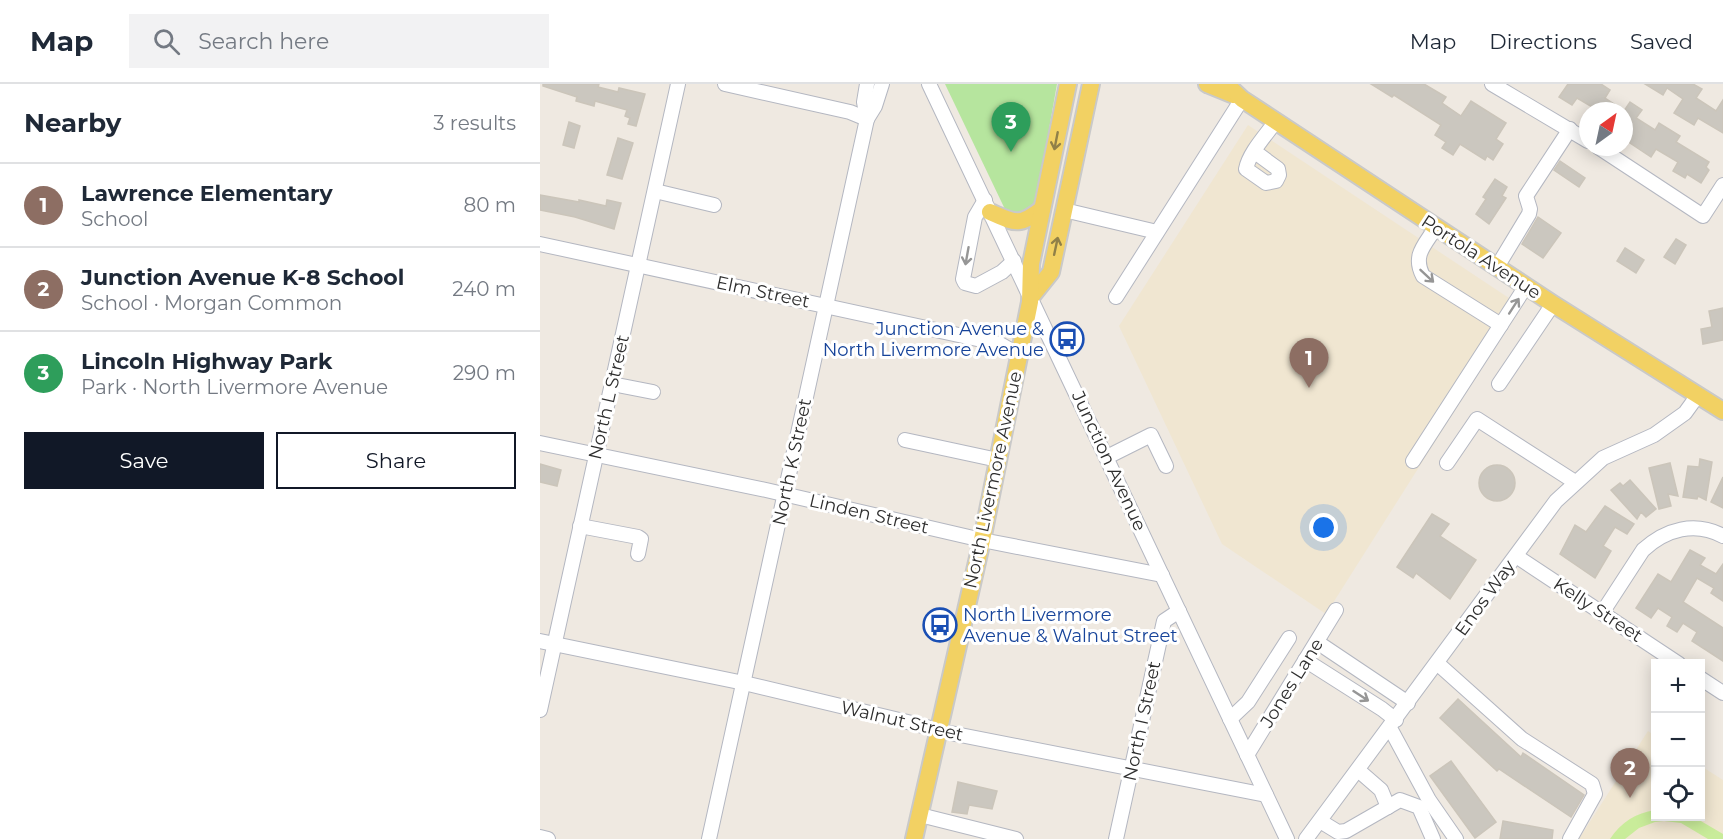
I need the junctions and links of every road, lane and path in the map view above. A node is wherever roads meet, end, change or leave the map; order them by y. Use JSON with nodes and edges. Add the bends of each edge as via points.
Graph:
{"nodes":[{"id":1,"x":678,"y":84,"type":"edge"},
{"id":2,"x":725,"y":84,"type":"edge"},
{"id":3,"x":867,"y":84,"type":"edge"},
{"id":4,"x":882,"y":84,"type":"edge"},
{"id":5,"x":929,"y":84,"type":"edge"},
{"id":6,"x":1068,"y":84,"type":"edge"},
{"id":7,"x":1091,"y":84,"type":"edge"},
{"id":8,"x":1207,"y":84,"type":"edge"},
{"id":9,"x":1226,"y":84,"type":"edge"},
{"id":10,"x":1492,"y":84,"type":"edge"},
{"id":11,"x":1242,"y":99,"type":"junction"},
{"id":12,"x":867,"y":120,"type":"junction"},
{"id":13,"x":1276,"y":122,"type":"junction"},
{"id":14,"x":1570,"y":129,"type":"junction"},
{"id":15,"x":1579,"y":135,"type":"edge"},
{"id":16,"x":1255,"y":152,"type":"dead end"},
{"id":17,"x":1612,"y":156,"type":"edge"},
{"id":18,"x":1723,"y":185,"type":"edge"},
{"id":19,"x":655,"y":191,"type":"junction"},
{"id":20,"x":714,"y":205,"type":"dead end"},
{"id":21,"x":987,"y":206,"type":"junction"},
{"id":22,"x":1042,"y":209,"type":"junction"},
{"id":23,"x":1064,"y":210,"type":"junction"},
{"id":24,"x":1436,"y":227,"type":"junction"},
{"id":25,"x":1157,"y":232,"type":"junction"},
{"id":26,"x":540,"y":244,"type":"edge"},
{"id":27,"x":1014,"y":261,"type":"junction"},
{"id":28,"x":639,"y":265,"type":"junction"},
{"id":29,"x":1497,"y":267,"type":"junction"},
{"id":30,"x":1526,"y":286,"type":"junction"},
{"id":31,"x":1031,"y":297,"type":"junction"},
{"id":32,"x":1116,"y":297,"type":"dead end"},
{"id":33,"x":1553,"y":304,"type":"junction"},
{"id":34,"x":827,"y":305,"type":"junction"},
{"id":35,"x":1501,"y":325,"type":"junction"},
{"id":36,"x":1019,"y":355,"type":"junction"},
{"id":37,"x":612,"y":384,"type":"junction"},
{"id":38,"x":1499,"y":384,"type":"dead end"},
{"id":39,"x":653,"y":392,"type":"dead end"},
{"id":40,"x":1698,"y":395,"type":"junction"},
{"id":41,"x":1723,"y":411,"type":"edge"},
{"id":42,"x":905,"y":440,"type":"dead end"},
{"id":43,"x":540,"y":443,"type":"edge"},
{"id":44,"x":596,"y":455,"type":"junction"},
{"id":45,"x":1107,"y":457,"type":"junction"},
{"id":46,"x":998,"y":460,"type":"junction"},
{"id":47,"x":1413,"y":461,"type":"dead end"},
{"id":48,"x":1447,"y":463,"type":"dead end"},
{"id":49,"x":1166,"y":466,"type":"dead end"},
{"id":50,"x":1575,"y":482,"type":"junction"},
{"id":51,"x":784,"y":494,"type":"junction"},
{"id":52,"x":580,"y":526,"type":"junction"},
{"id":53,"x":1723,"y":536,"type":"edge"},
{"id":54,"x":982,"y":540,"type":"junction"},
{"id":55,"x":638,"y":554,"type":"dead end"},
{"id":56,"x":1516,"y":556,"type":"junction"},
{"id":57,"x":1162,"y":575,"type":"junction"},
{"id":58,"x":1336,"y":610,"type":"dead end"},
{"id":59,"x":1179,"y":611,"type":"junction"},
{"id":60,"x":1602,"y":613,"type":"junction"},
{"id":61,"x":1289,"y":638,"type":"dead end"},
{"id":62,"x":540,"y":641,"type":"edge"},
{"id":63,"x":1317,"y":642,"type":"junction"},
{"id":64,"x":555,"y":644,"type":"junction"},
{"id":65,"x":1673,"y":659,"type":"edge"},
{"id":66,"x":1305,"y":660,"type":"junction"},
{"id":67,"x":1437,"y":663,"type":"junction"},
{"id":68,"x":1705,"y":681,"type":"edge"},
{"id":69,"x":744,"y":683,"type":"junction"},
{"id":70,"x":1723,"y":693,"type":"edge"},
{"id":71,"x":1408,"y":703,"type":"junction"},
{"id":72,"x":540,"y":710,"type":"edge"},
{"id":73,"x":1230,"y":719,"type":"junction"},
{"id":74,"x":1393,"y":724,"type":"junction"},
{"id":75,"x":940,"y":731,"type":"junction"},
{"id":76,"x":1247,"y":755,"type":"junction"},
{"id":77,"x":1132,"y":770,"type":"junction"},
{"id":78,"x":1358,"y":770,"type":"junction"},
{"id":79,"x":1266,"y":795,"type":"junction"},
{"id":80,"x":1394,"y":804,"type":"junction"},
{"id":81,"x":920,"y":815,"type":"junction"},
{"id":82,"x":1320,"y":821,"type":"junction"},
{"id":83,"x":540,"y":837,"type":"edge"},
{"id":84,"x":548,"y":839,"type":"edge"},
{"id":85,"x":709,"y":839,"type":"edge"},
{"id":86,"x":914,"y":839,"type":"edge"},
{"id":87,"x":1016,"y":839,"type":"edge"},
{"id":88,"x":1116,"y":839,"type":"edge"},
{"id":89,"x":1287,"y":839,"type":"edge"},
{"id":90,"x":1306,"y":839,"type":"edge"},
{"id":91,"x":1433,"y":839,"type":"edge"},
{"id":92,"x":1456,"y":839,"type":"edge"},
{"id":93,"x":1570,"y":839,"type":"edge"}],
"edges":[{"from":1,"to":19,"type":"street","name":"North L Street"},
{"from":2,"to":12,"type":"street","via":[[850,112]]},
{"from":3,"to":12,"type":"street","name":"North K Street"},
{"from":4,"to":12,"type":"street"},
{"from":5,"to":21,"type":"street","name":"Junction Avenue"},
{"from":6,"to":22,"type":"main road","name":"North Livermore Avenue","one_way":true},
{"from":7,"to":23,"type":"main road","name":"North Livermore Avenue"},
{"from":8,"to":11,"type":"main road","name":"Portola Avenue"},
{"from":9,"to":11,"type":"main road","name":"Portola Avenue"},
{"from":10,"to":14,"type":"street"},
{"from":11,"to":13,"type":"main road","name":"Portola Avenue"},
{"from":11,"to":25,"type":"street"},
{"from":12,"to":34,"type":"street","name":"North K Street"},
{"from":13,"to":16,"type":"street"},
{"from":13,"to":24,"type":"main road","name":"Portola Avenue"},
{"from":14,"to":15,"type":"street"},
{"from":14,"to":29,"type":"street","via":[[1526,196],[1529,214]]},
{"from":17,"to":18,"type":"street","via":[[1703,216]]},
{"from":19,"to":20,"type":"street"},
{"from":19,"to":28,"type":"street","name":"North L Street"},
{"from":21,"to":22,"type":"main road","via":[[1020,223]]},
{"from":21,"to":27,"type":"street","name":"Junction Avenue"},
{"from":21,"to":27,"type":"street","one_way":true,"via":[[975,217],[963,279],[976,286]]},
{"from":22,"to":31,"type":"main road","name":"North Livermore Avenue","via":[[1032,264]]},
{"from":23,"to":25,"type":"street"},
{"from":31,"to":23,"type":"main road","name":"North Livermore Avenue","one_way":true,"via":[[1051,272]]},
{"from":24,"to":29,"type":"main road","name":"Portola Avenue"},
{"from":24,"to":35,"type":"street","one_way":true,"via":[[1418,257],[1417,265],[1423,276]]},
{"from":25,"to":32,"type":"street"},
{"from":26,"to":28,"type":"street","name":"Elm Street"},
{"from":27,"to":31,"type":"street","name":"Junction Avenue"},
{"from":28,"to":34,"type":"street","name":"Elm Street"},
{"from":28,"to":37,"type":"street","name":"North L Street"},
{"from":29,"to":30,"type":"main road","name":"Portola Avenue"},
{"from":30,"to":33,"type":"main road","name":"Portola Avenue"},
{"from":35,"to":30,"type":"street","one_way":true},
{"from":31,"to":36,"type":"main road","name":"North Livermore Avenue"},
{"from":31,"to":45,"type":"street","name":"Junction Avenue"},
{"from":33,"to":38,"type":"street"},
{"from":33,"to":40,"type":"main road","name":"Portola Avenue"},
{"from":34,"to":36,"type":"street","name":"Elm Street","via":[[1000,344]]},
{"from":34,"to":51,"type":"street","name":"North K Street"},
{"from":35,"to":47,"type":"street"},
{"from":36,"to":46,"type":"main road","name":"North Livermore Avenue"},
{"from":37,"to":39,"type":"street"},
{"from":37,"to":44,"type":"street","name":"North L Street"},
{"from":40,"to":41,"type":"main road","name":"Portola Avenue"},
{"from":40,"to":50,"type":"street","name":"Enos Way","via":[[1682,415],[1654,435],[1603,458]]},
{"from":42,"to":46,"type":"street"},
{"from":43,"to":44,"type":"street","name":"Linden Street"},
{"from":44,"to":51,"type":"street","name":"Linden Street"},
{"from":44,"to":52,"type":"street","name":"North L Street"},
{"from":45,"to":49,"type":"street","via":[[1152,435]]},
{"from":45,"to":57,"type":"street","name":"Junction Avenue"},
{"from":46,"to":54,"type":"main road","name":"North Livermore Avenue"},
{"from":48,"to":50,"type":"street","via":[[1477,419]]},
{"from":50,"to":56,"type":"street","name":"Enos Way","via":[[1556,501]]},
{"from":51,"to":54,"type":"street","name":"Linden Street"},
{"from":51,"to":69,"type":"street","name":"North K Street"},
{"from":52,"to":55,"type":"street","via":[[638,537]]},
{"from":52,"to":64,"type":"street","name":"North L Street"},
{"from":53,"to":60,"type":"street","via":[[1691,528],[1652,542]]},
{"from":54,"to":57,"type":"street","name":"Linden Street"},
{"from":54,"to":75,"type":"main road","name":"North Livermore Avenue"},
{"from":56,"to":60,"type":"street","name":"Kelly Street"},
{"from":56,"to":67,"type":"street","name":"Enos Way"},
{"from":57,"to":59,"type":"street","name":"Junction Avenue"},
{"from":58,"to":63,"type":"street","name":"Jones Lane"},
{"from":59,"to":73,"type":"street","name":"Junction Avenue"},
{"from":59,"to":77,"type":"street","name":"North I Street","via":[[1164,621]]},
{"from":60,"to":65,"type":"street","name":"Kelly Street"},
{"from":61,"to":73,"type":"street","via":[[1248,702]]},
{"from":62,"to":64,"type":"street","name":"Walnut Street"},
{"from":63,"to":66,"type":"street","name":"Jones Lane"},
{"from":63,"to":71,"type":"street"},
{"from":64,"to":69,"type":"street","name":"Walnut Street"},
{"from":64,"to":72,"type":"street","name":"North L Street"},
{"from":66,"to":74,"type":"street","one_way":true,"via":[[1382,709]]},
{"from":66,"to":76,"type":"street","name":"Jones Lane"},
{"from":67,"to":71,"type":"street","name":"Enos Way"},
{"from":67,"to":93,"type":"street","via":[[1522,740],[1592,784],[1595,795]]},
{"from":68,"to":70,"type":"street"},
{"from":69,"to":75,"type":"street","name":"Walnut Street"},
{"from":69,"to":85,"type":"street","name":"North K Street"},
{"from":71,"to":74,"type":"street","name":"Enos Way"},
{"from":73,"to":76,"type":"street","name":"Junction Avenue"},
{"from":74,"to":78,"type":"street","name":"Enos Way"},
{"from":74,"to":92,"type":"street","via":[[1429,800]]},
{"from":75,"to":77,"type":"street","name":"Walnut Street"},
{"from":75,"to":81,"type":"main road","name":"North Livermore Avenue"},
{"from":76,"to":79,"type":"street","name":"Junction Avenue"},
{"from":77,"to":79,"type":"street","name":"Walnut Street"},
{"from":77,"to":88,"type":"street","name":"North I Street"},
{"from":78,"to":80,"type":"street"},
{"from":78,"to":82,"type":"street","name":"Enos Way"},
{"from":79,"to":89,"type":"street","name":"Junction Avenue"},
{"from":80,"to":82,"type":"street","via":[[1346,831],[1338,832]]},
{"from":80,"to":91,"type":"street","via":[[1419,807]]},
{"from":81,"to":86,"type":"main road","name":"North Livermore Avenue"},
{"from":81,"to":87,"type":"street"},
{"from":82,"to":90,"type":"street","name":"Enos Way"},
{"from":83,"to":84,"type":"street"}]}
